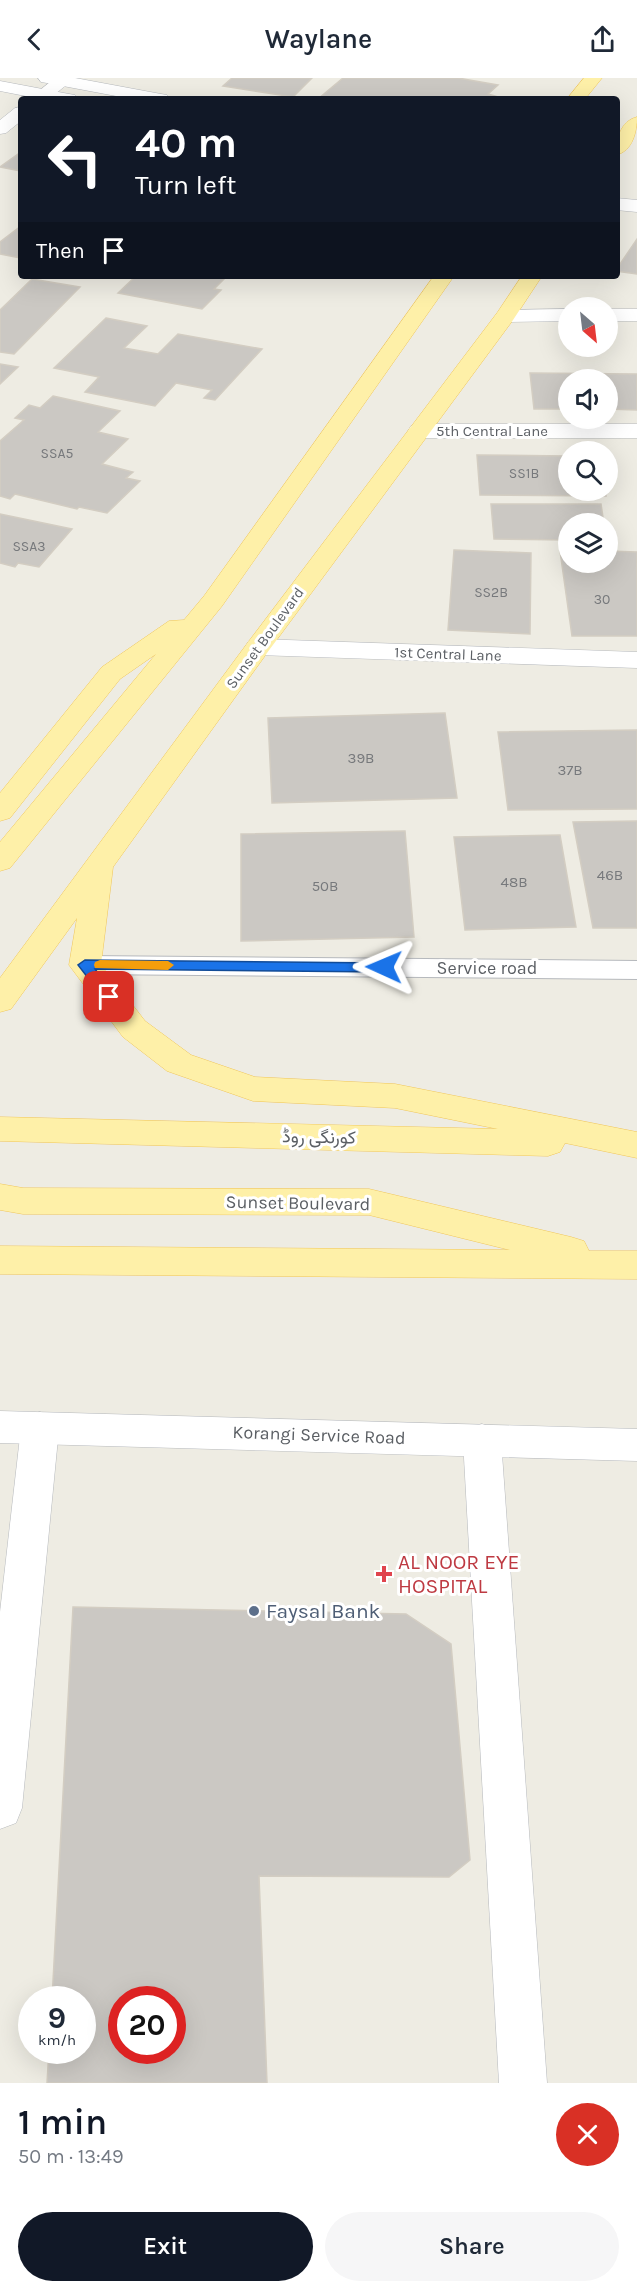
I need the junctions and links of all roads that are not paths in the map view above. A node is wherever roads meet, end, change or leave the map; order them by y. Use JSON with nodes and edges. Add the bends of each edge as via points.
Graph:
{"nodes":[{"id":1,"x":593,"y":78,"type":"edge"},
{"id":2,"x":0,"y":86,"type":"edge"},
{"id":3,"x":52,"y":86,"type":"edge"},
{"id":4,"x":65,"y":96,"type":"edge"},
{"id":5,"x":136,"y":96,"type":"edge"},
{"id":6,"x":578,"y":96,"type":"edge"},
{"id":7,"x":18,"y":114,"type":"edge"},
{"id":8,"x":637,"y":122,"type":"edge"},
{"id":9,"x":0,"y":129,"type":"edge"},
{"id":10,"x":620,"y":145,"type":"edge"},
{"id":11,"x":620,"y":204,"type":"edge"},
{"id":12,"x":637,"y":206,"type":"edge"},
{"id":13,"x":442,"y":279,"type":"edge"},
{"id":14,"x":529,"y":279,"type":"edge"},
{"id":15,"x":558,"y":315,"type":"edge"},
{"id":16,"x":618,"y":315,"type":"edge"},
{"id":17,"x":637,"y":315,"type":"edge"},
{"id":18,"x":506,"y":316,"type":"junction"},
{"id":19,"x":419,"y":431,"type":"junction"},
{"id":20,"x":637,"y":431,"type":"edge"},
{"id":21,"x":213,"y":601,"type":"junction"},
{"id":22,"x":258,"y":647,"type":"junction"},
{"id":23,"x":637,"y":660,"type":"edge"},
{"id":24,"x":0,"y":812,"type":"edge"},
{"id":25,"x":0,"y":861,"type":"edge"},
{"id":26,"x":99,"y":864,"type":"junction"},
{"id":27,"x":85,"y":965,"type":"junction"},
{"id":28,"x":637,"y":969,"type":"edge"},
{"id":29,"x":0,"y":1001,"type":"edge"},
{"id":30,"x":0,"y":1130,"type":"edge"},
{"id":31,"x":637,"y":1145,"type":"edge"},
{"id":32,"x":0,"y":1197,"type":"edge"},
{"id":33,"x":0,"y":1260,"type":"edge"},
{"id":34,"x":631,"y":1265,"type":"edge"},
{"id":35,"x":0,"y":1427,"type":"edge"},
{"id":36,"x":40,"y":1428,"type":"junction"},
{"id":37,"x":482,"y":1440,"type":"junction"},
{"id":38,"x":637,"y":1445,"type":"edge"},
{"id":39,"x":0,"y":1808,"type":"edge"},
{"id":40,"x":523,"y":2083,"type":"edge"}],
"edges":[{"from":1,"to":6,"type":"main road"},
{"from":2,"to":3,"type":"street"},
{"from":3,"to":4,"type":"street"},
{"from":3,"to":5,"type":"street"},
{"from":7,"to":9,"type":"street"},
{"from":8,"to":10,"type":"main road"},
{"from":11,"to":12,"type":"street"},
{"from":13,"to":21,"type":"main road"},
{"from":14,"to":18,"type":"main road","name":"Sunset Boulevard"},
{"from":15,"to":18,"type":"street"},
{"from":16,"to":17,"type":"street"},
{"from":18,"to":19,"type":"main road","name":"Sunset Boulevard"},
{"from":19,"to":20,"type":"street","name":"5th Central Lane"},
{"from":19,"to":22,"type":"main road","name":"Sunset Boulevard"},
{"from":21,"to":24,"type":"main road","via":[[111,674]]},
{"from":21,"to":25,"type":"main road"},
{"from":22,"to":23,"type":"street","name":"1st Central Lane"},
{"from":22,"to":26,"type":"main road","name":"Sunset Boulevard"},
{"from":26,"to":27,"type":"main road"},
{"from":26,"to":29,"type":"main road","name":"Sunset Boulevard"},
{"from":27,"to":28,"type":"lane","name":"Service road"},
{"from":27,"to":31,"type":"main road","via":[[134,1029],[179,1063],[253,1089],[395,1096]]},
{"from":30,"to":31,"type":"main road","name":"کورنگی روڈ"},
{"from":32,"to":34,"type":"main road","name":"Sunset Boulevard","via":[[23,1201],[369,1202]]},
{"from":33,"to":34,"type":"main road"},
{"from":35,"to":36,"type":"street","name":"Korangi Service Road"},
{"from":36,"to":37,"type":"street","name":"Korangi Service Road"},
{"from":36,"to":39,"type":"street"},
{"from":37,"to":38,"type":"street","name":"Korangi Service Road"},
{"from":37,"to":40,"type":"street"}]}
